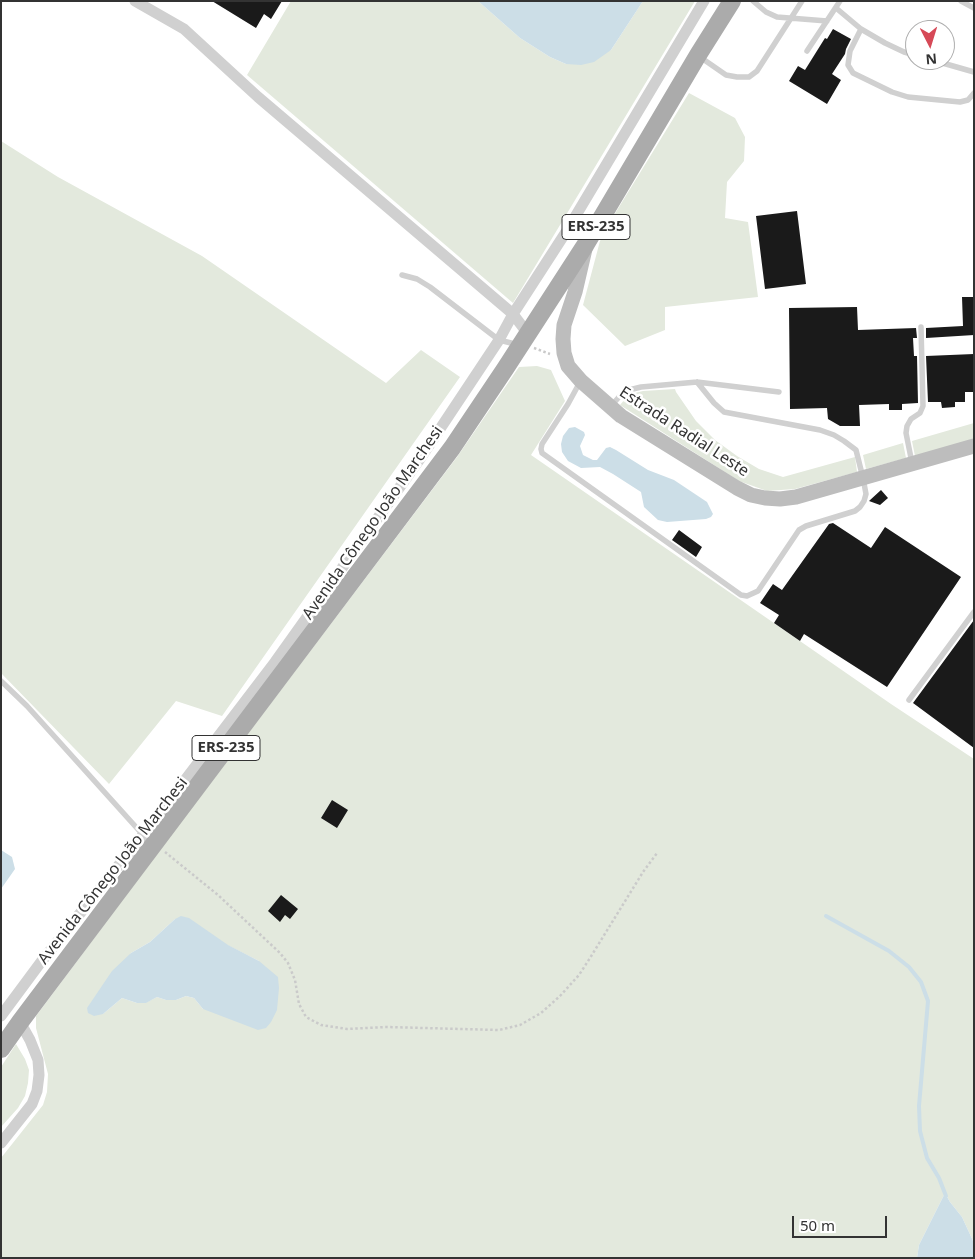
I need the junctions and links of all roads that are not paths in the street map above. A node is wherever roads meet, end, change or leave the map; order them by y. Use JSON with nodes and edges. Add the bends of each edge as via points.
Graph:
{"nodes":[{"id":1,"x":135,"y":1,"type":"edge"},
{"id":2,"x":704,"y":1,"type":"edge"},
{"id":3,"x":732,"y":1,"type":"edge"},
{"id":4,"x":753,"y":1,"type":"edge"},
{"id":5,"x":802,"y":1,"type":"edge"},
{"id":6,"x":840,"y":1,"type":"edge"},
{"id":7,"x":961,"y":1,"type":"edge"},
{"id":8,"x":836,"y":8,"type":"junction"},
{"id":9,"x":974,"y":8,"type":"edge"},
{"id":10,"x":791,"y":19,"type":"junction"},
{"id":11,"x":827,"y":21,"type":"junction"},
{"id":12,"x":861,"y":29,"type":"junction"},
{"id":13,"x":807,"y":51,"type":"dead end"},
{"id":14,"x":905,"y":52,"type":"edge"},
{"id":15,"x":698,"y":55,"type":"junction"},
{"id":16,"x":955,"y":67,"type":"edge"},
{"id":17,"x":974,"y":72,"type":"edge"},
{"id":18,"x":974,"y":93,"type":"edge"},
{"id":19,"x":576,"y":238,"type":"junction"},
{"id":20,"x":402,"y":275,"type":"dead end"},
{"id":21,"x":513,"y":314,"type":"junction"},
{"id":22,"x":921,"y":327,"type":"dead end"},
{"id":23,"x":498,"y":340,"type":"junction"},
{"id":24,"x":524,"y":340,"type":"junction"},
{"id":25,"x":580,"y":380,"type":"junction"},
{"id":26,"x":697,"y":382,"type":"junction"},
{"id":27,"x":779,"y":392,"type":"dead end"},
{"id":28,"x":610,"y":407,"type":"junction"},
{"id":29,"x":974,"y":446,"type":"edge"},
{"id":30,"x":913,"y":464,"type":"junction"},
{"id":31,"x":863,"y":478,"type":"junction"},
{"id":32,"x":974,"y":612,"type":"edge"},
{"id":33,"x":1,"y":681,"type":"edge"},
{"id":34,"x":909,"y":700,"type":"dead end"},
{"id":35,"x":148,"y":840,"type":"junction"},
{"id":36,"x":1,"y":1016,"type":"edge"},
{"id":37,"x":20,"y":1022,"type":"junction"},
{"id":38,"x":1,"y":1049,"type":"edge"},
{"id":39,"x":1,"y":1143,"type":"edge"}],
"edges":[{"from":1,"to":21,"type":"street","via":[[184,29]]},
{"from":2,"to":19,"type":"street","name":"Avenida Cônego João Marchesi"},
{"from":3,"to":15,"type":"main road","number":"ERS-235"},
{"from":4,"to":10,"type":"lane","via":[[766,12]]},
{"from":5,"to":10,"type":"lane"},
{"from":6,"to":8,"type":"lane"},
{"from":7,"to":9,"type":"lane"},
{"from":8,"to":11,"type":"lane"},
{"from":8,"to":12,"type":"lane"},
{"from":10,"to":11,"type":"lane"},
{"from":10,"to":15,"type":"lane","via":[[757,71],[749,77],[726,75]]},
{"from":11,"to":13,"type":"lane"},
{"from":12,"to":14,"type":"lane"},
{"from":12,"to":18,"type":"lane","via":[[850,51],[848,65],[853,73],[908,97],[960,102],[968,100]]},
{"from":15,"to":19,"type":"main road","number":"ERS-235"},
{"from":16,"to":17,"type":"lane"},
{"from":19,"to":21,"type":"street","name":"Avenida Cônego João Marchesi"},
{"from":19,"to":24,"type":"main road","number":"ERS-235"},
{"from":19,"to":25,"type":"street","name":"Estrada Radial Leste","via":[[575,292],[563,339],[568,366]]},
{"from":20,"to":23,"type":"lane","via":[[430,286]]},
{"from":21,"to":23,"type":"street","name":"Avenida Cônego João Marchesi"},
{"from":21,"to":24,"type":"street"},
{"from":22,"to":30,"type":"lane","via":[[923,406],[920,413],[910,419],[906,433]]},
{"from":23,"to":24,"type":"lane"},
{"from":23,"to":35,"type":"street","name":"Avenida Cônego João Marchesi","via":[[422,456]]},
{"from":24,"to":35,"type":"main road","number":"ERS-235","via":[[452,448]]},
{"from":25,"to":28,"type":"street","name":"Estrada Radial Leste"},
{"from":25,"to":31,"type":"lane","via":[[542,444],[542,454],[741,595],[758,591],[800,530],[856,511],[866,494]]},
{"from":26,"to":27,"type":"lane"},
{"from":26,"to":28,"type":"lane","via":[[629,390]]},
{"from":26,"to":31,"type":"lane","via":[[724,412],[834,434],[856,450]]},
{"from":28,"to":31,"type":"street","name":"Estrada Radial Leste","via":[[751,495],[780,499],[796,497]]},
{"from":29,"to":30,"type":"street","name":"Estrada Radial Leste"},
{"from":30,"to":31,"type":"street","name":"Estrada Radial Leste"},
{"from":32,"to":34,"type":"lane"},
{"from":33,"to":35,"type":"lane"},
{"from":35,"to":36,"type":"street","name":"Avenida Cônego João Marchesi","via":[[42,962]]},
{"from":35,"to":37,"type":"main road","number":"ERS-235"},
{"from":37,"to":38,"type":"main road","number":"ERS-235"},
{"from":37,"to":39,"type":"street","via":[[38,1060],[37,1091],[32,1104]]}]}
